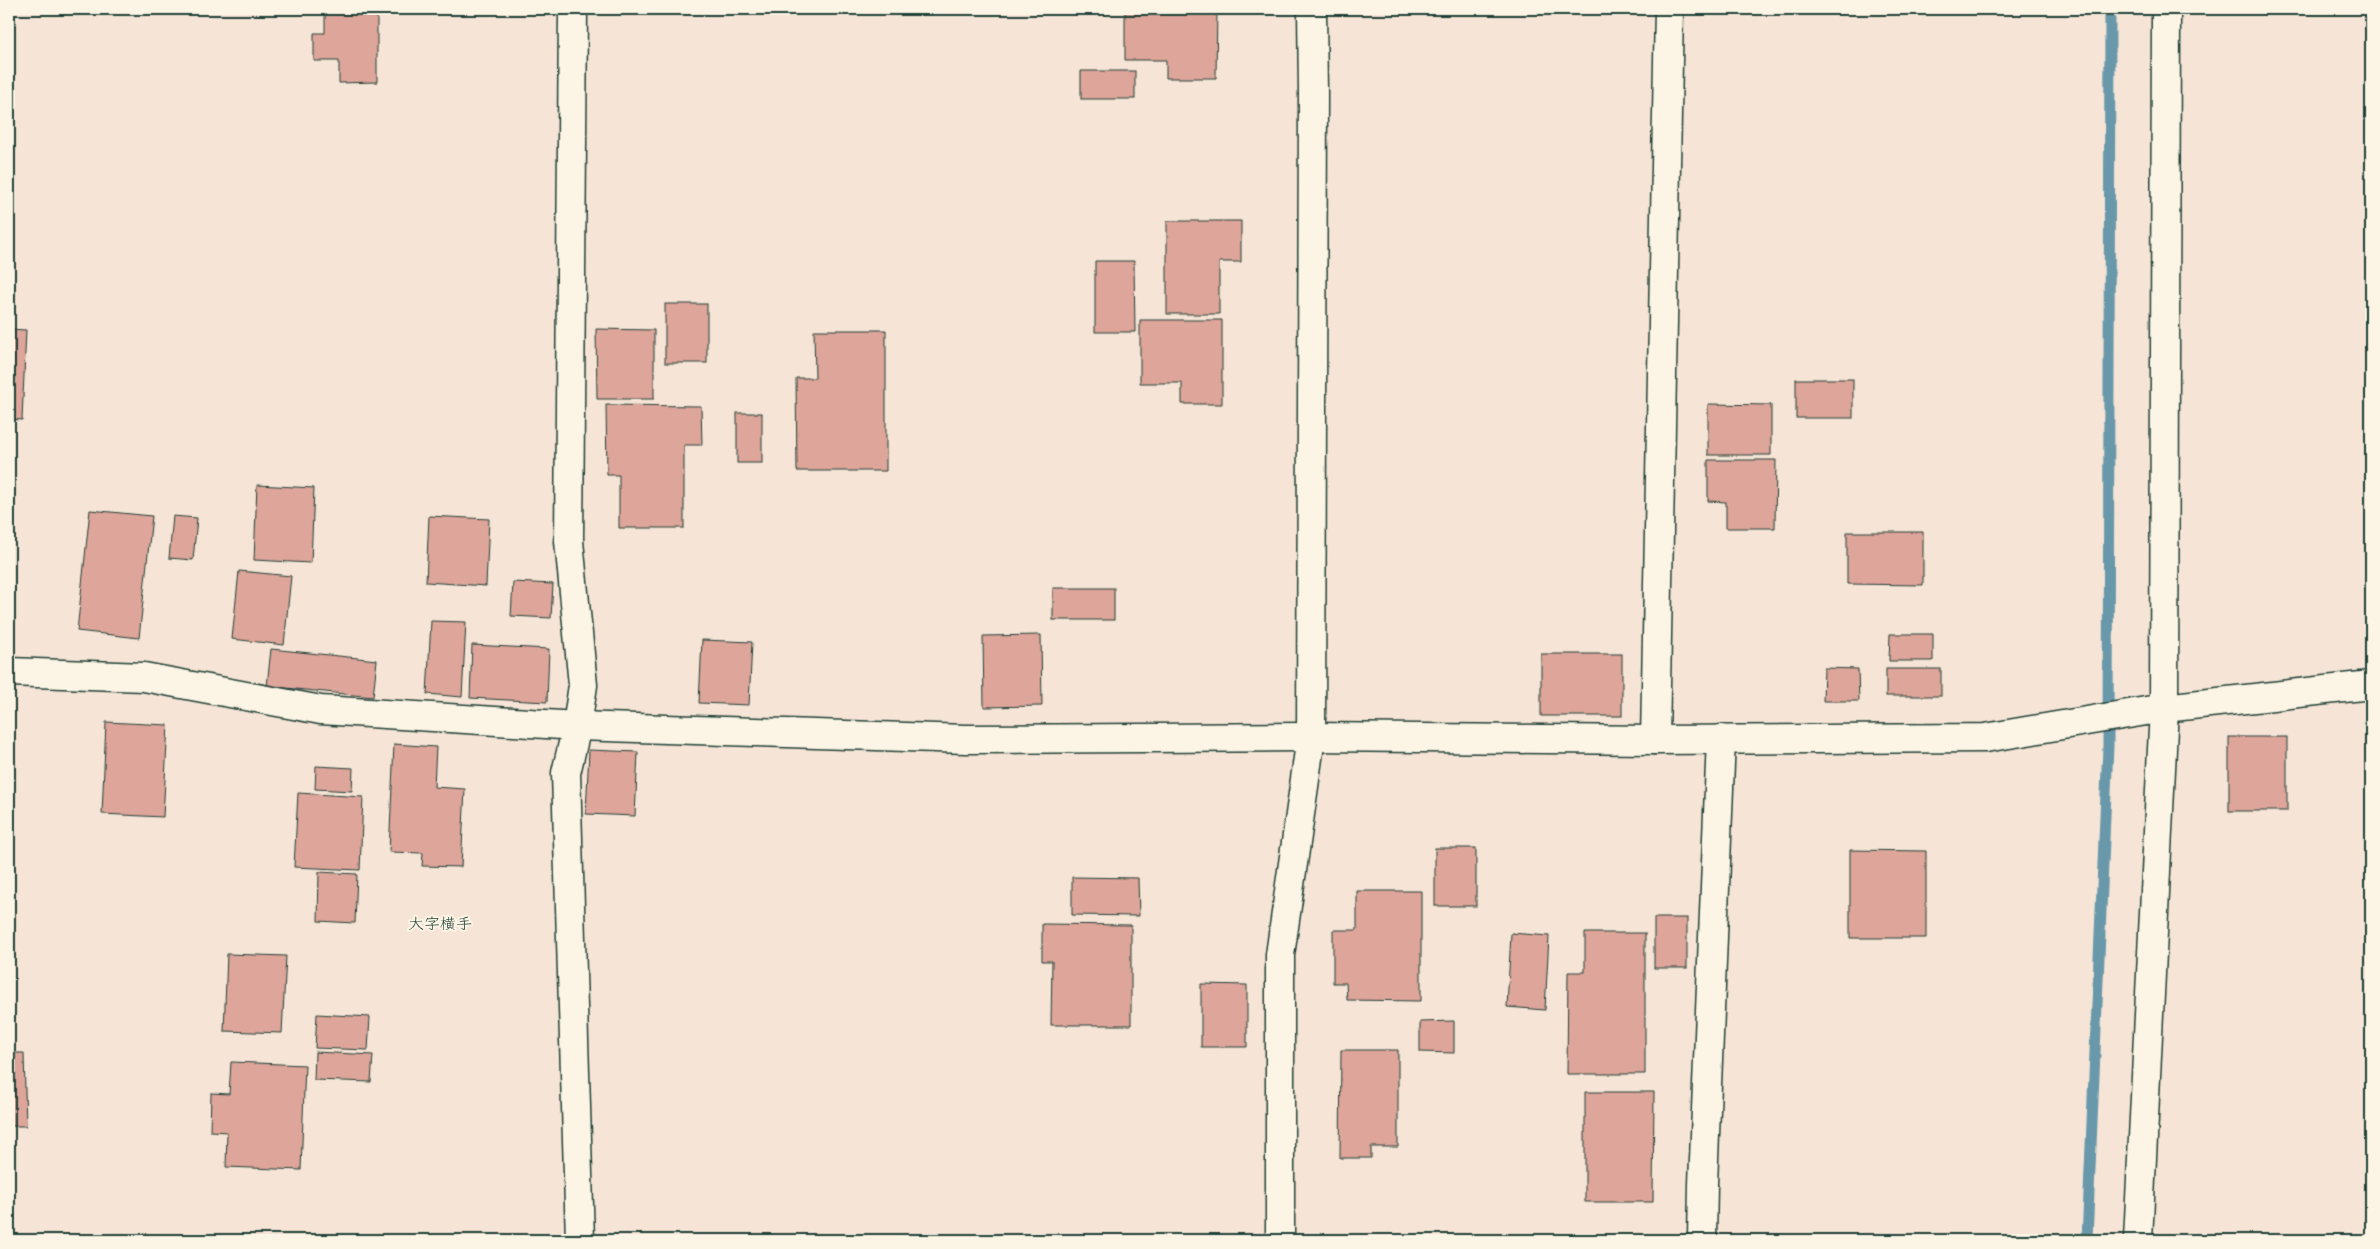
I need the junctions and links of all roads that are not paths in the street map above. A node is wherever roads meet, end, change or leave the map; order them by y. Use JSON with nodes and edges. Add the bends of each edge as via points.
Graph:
{"nodes":[{"id":1,"x":573,"y":9,"type":"edge"},
{"id":2,"x":1312,"y":9,"type":"edge"},
{"id":3,"x":1669,"y":9,"type":"edge"},
{"id":4,"x":2166,"y":9,"type":"edge"},
{"id":5,"x":9,"y":672,"type":"edge"},
{"id":6,"x":2371,"y":685,"type":"edge"},
{"id":7,"x":2164,"y":708,"type":"junction"},
{"id":8,"x":577,"y":726,"type":"junction"},
{"id":9,"x":1310,"y":737,"type":"junction"},
{"id":10,"x":1655,"y":740,"type":"junction"},
{"id":11,"x":1721,"y":740,"type":"junction"},
{"id":12,"x":580,"y":1240,"type":"edge"},
{"id":13,"x":1280,"y":1240,"type":"edge"},
{"id":14,"x":1702,"y":1240,"type":"edge"},
{"id":15,"x":2138,"y":1240,"type":"edge"}],
"edges":[{"from":1,"to":8,"type":"street","via":[[569,541],[583,685]]},
{"from":2,"to":9,"type":"street"},
{"from":3,"to":10,"type":"street"},
{"from":4,"to":7,"type":"street"},
{"from":5,"to":8,"type":"street","via":[[144,677],[322,710]]},
{"from":6,"to":7,"type":"street"},
{"from":7,"to":11,"type":"street","via":[[1985,738]]},
{"from":7,"to":15,"type":"street"},
{"from":8,"to":9,"type":"street","via":[[966,739]]},
{"from":8,"to":12,"type":"street","via":[[566,773]]},
{"from":9,"to":10,"type":"street"},
{"from":9,"to":13,"type":"street","via":[[1280,955]]},
{"from":10,"to":11,"type":"street"},
{"from":11,"to":14,"type":"street"}]}
